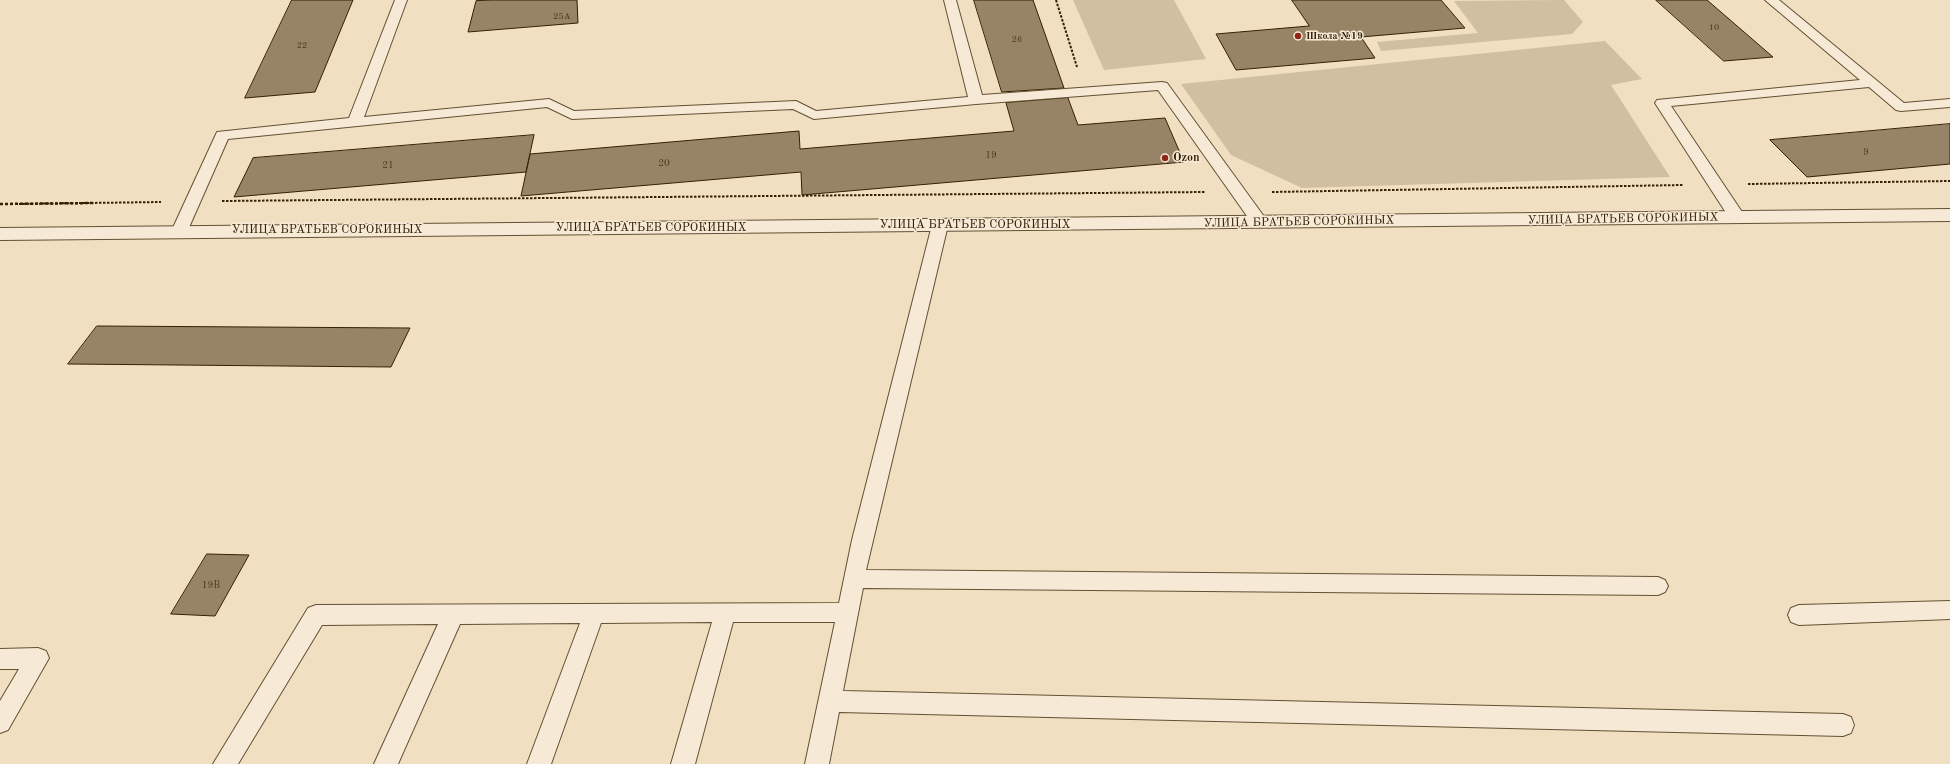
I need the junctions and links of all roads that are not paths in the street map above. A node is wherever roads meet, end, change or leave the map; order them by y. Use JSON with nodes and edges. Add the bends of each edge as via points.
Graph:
{"nodes":[{"id":1,"x":402,"y":0,"type":"edge"},
{"id":2,"x":950,"y":0,"type":"edge"},
{"id":3,"x":1771,"y":0,"type":"edge"},
{"id":4,"x":1872,"y":83,"type":"junction"},
{"id":5,"x":976,"y":100,"type":"junction"},
{"id":6,"x":1950,"y":103,"type":"edge"},
{"id":7,"x":355,"y":122,"type":"junction"},
{"id":8,"x":1950,"y":215,"type":"edge"},
{"id":9,"x":1738,"y":218,"type":"junction"},
{"id":10,"x":1260,"y":222,"type":"junction"},
{"id":11,"x":940,"y":225,"type":"junction"},
{"id":12,"x":179,"y":232,"type":"junction"},
{"id":13,"x":0,"y":234,"type":"edge"},
{"id":14,"x":854,"y":579,"type":"junction"},
{"id":15,"x":1658,"y":586,"type":"dead end"},
{"id":16,"x":1950,"y":610,"type":"edge"},
{"id":17,"x":848,"y":612,"type":"junction"},
{"id":18,"x":594,"y":613,"type":"junction"},
{"id":19,"x":725,"y":613,"type":"junction"},
{"id":20,"x":453,"y":615,"type":"junction"},
{"id":21,"x":1799,"y":616,"type":"dead end"},
{"id":22,"x":0,"y":658,"type":"edge"},
{"id":23,"x":830,"y":701,"type":"junction"},
{"id":24,"x":0,"y":722,"type":"edge"},
{"id":25,"x":1843,"y":725,"type":"dead end"},
{"id":26,"x":224,"y":764,"type":"edge"},
{"id":27,"x":386,"y":764,"type":"edge"},
{"id":28,"x":539,"y":764,"type":"edge"},
{"id":29,"x":683,"y":764,"type":"edge"},
{"id":30,"x":817,"y":764,"type":"edge"}],
"edges":[{"from":1,"to":7,"type":"lane"},
{"from":2,"to":5,"type":"lane"},
{"from":3,"to":4,"type":"lane"},
{"from":4,"to":6,"type":"lane","via":[[1902,107]]},
{"from":4,"to":9,"type":"lane","via":[[1662,103]]},
{"from":5,"to":7,"type":"lane","via":[[814,115],[796,105],[572,116],[549,103]]},
{"from":5,"to":10,"type":"lane","via":[[1162,86]]},
{"from":7,"to":12,"type":"lane","via":[[222,135]]},
{"from":8,"to":9,"type":"street","name":"УЛИЦА БРАТЬЕВ СОРОКИНЫХ"},
{"from":9,"to":10,"type":"street","name":"УЛИЦА БРАТЬЕВ СОРОКИНЫХ"},
{"from":10,"to":11,"type":"street","name":"УЛИЦА БРАТЬЕВ СОРОКИНЫХ"},
{"from":11,"to":12,"type":"street","name":"УЛИЦА БРАТЬЕВ СОРОКИНЫХ"},
{"from":11,"to":14,"type":"lane"},
{"from":12,"to":13,"type":"street","name":"УЛИЦА БРАТЬЕВ СОРОКИНЫХ"},
{"from":14,"to":15,"type":"lane"},
{"from":14,"to":17,"type":"lane"},
{"from":16,"to":21,"type":"lane"},
{"from":17,"to":19,"type":"lane"},
{"from":17,"to":23,"type":"lane"},
{"from":18,"to":19,"type":"lane"},
{"from":18,"to":20,"type":"lane"},
{"from":18,"to":28,"type":"lane"},
{"from":19,"to":29,"type":"lane"},
{"from":20,"to":26,"type":"lane","via":[[316,616]]},
{"from":20,"to":27,"type":"lane"},
{"from":22,"to":24,"type":"lane","via":[[38,658]]},
{"from":23,"to":25,"type":"lane"},
{"from":23,"to":30,"type":"lane"}]}
